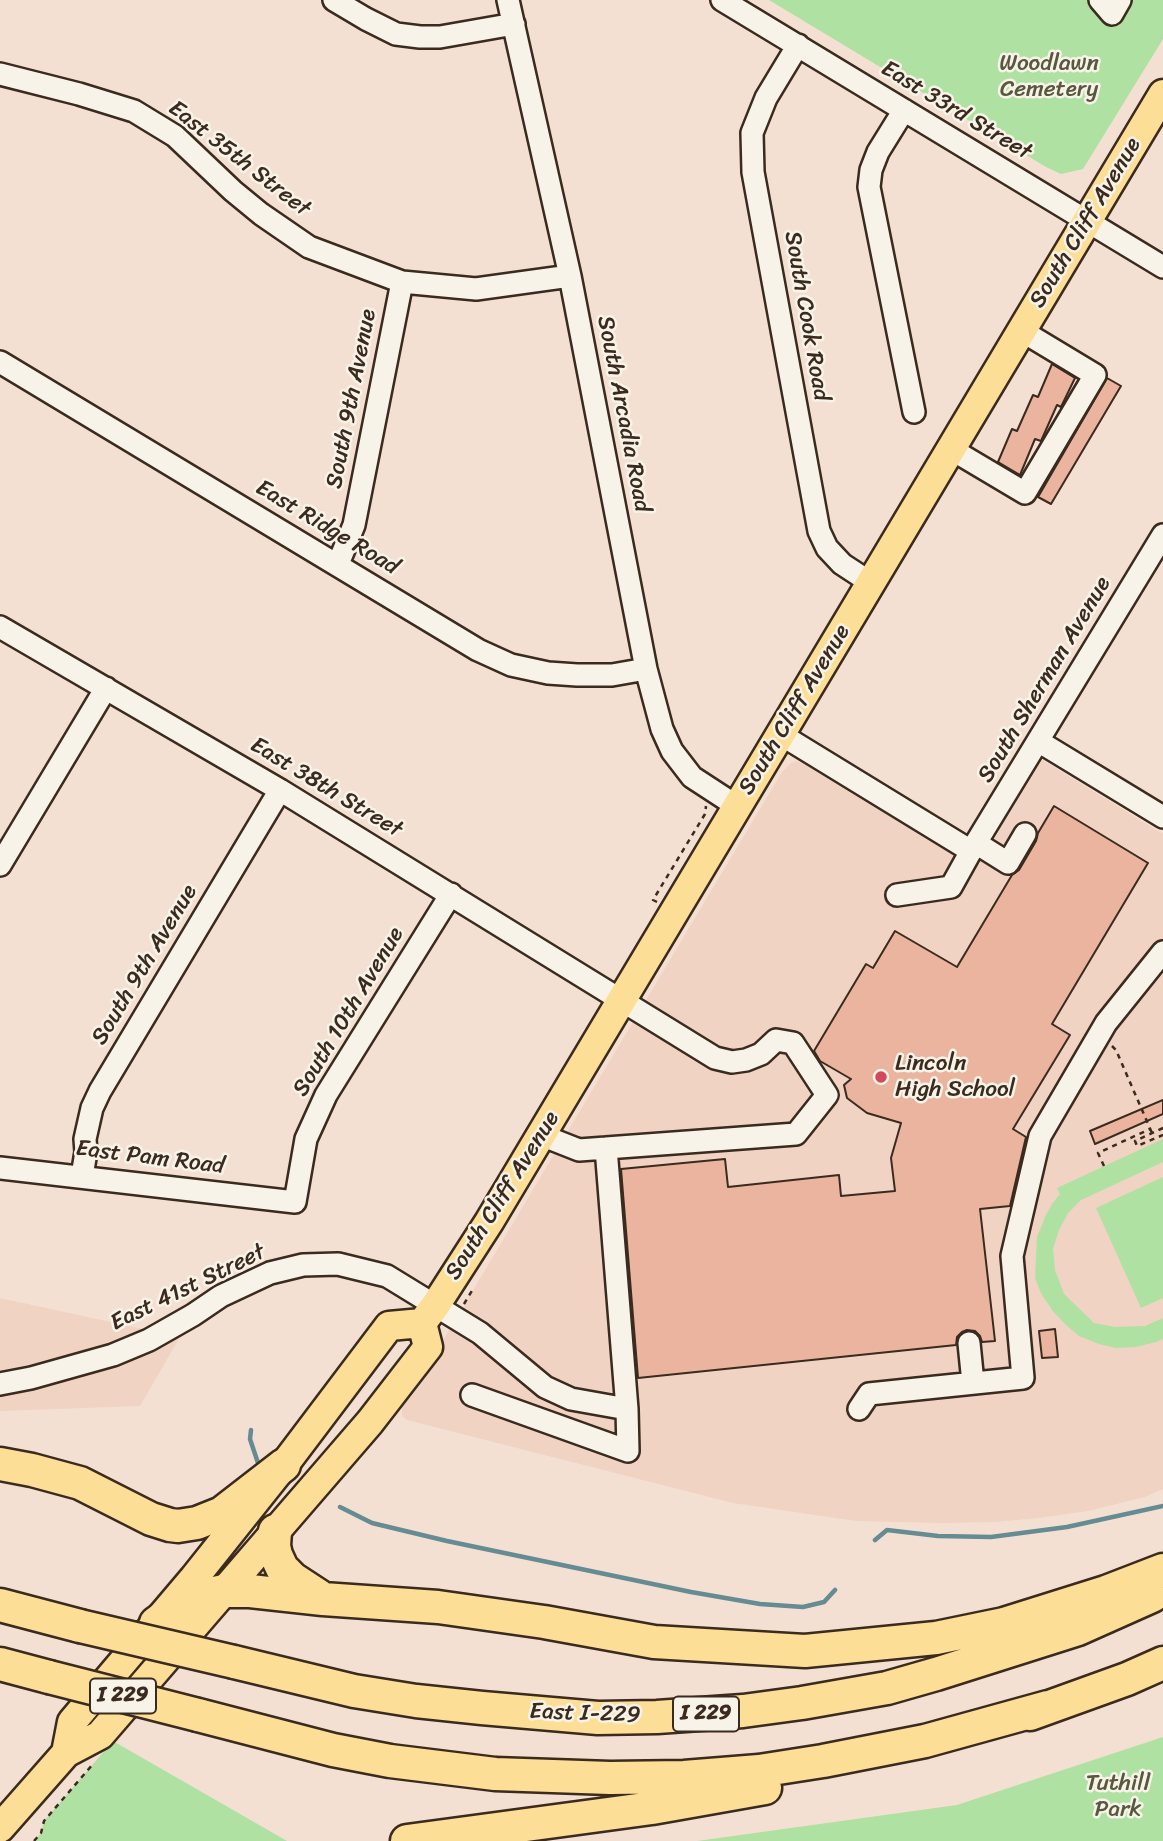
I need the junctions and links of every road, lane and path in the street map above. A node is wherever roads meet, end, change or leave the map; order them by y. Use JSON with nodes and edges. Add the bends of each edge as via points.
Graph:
{"nodes":[{"id":1,"x":334,"y":0,"type":"edge"},
{"id":2,"x":508,"y":0,"type":"edge"},
{"id":3,"x":722,"y":0,"type":"edge"},
{"id":4,"x":1100,"y":0,"type":"edge"},
{"id":5,"x":1120,"y":0,"type":"edge"},
{"id":6,"x":514,"y":24,"type":"junction"},
{"id":7,"x":797,"y":45,"type":"junction"},
{"id":8,"x":0,"y":74,"type":"edge"},
{"id":9,"x":1163,"y":94,"type":"edge"},
{"id":10,"x":904,"y":110,"type":"junction"},
{"id":11,"x":1087,"y":221,"type":"junction"},
{"id":12,"x":1163,"y":267,"type":"edge"},
{"id":13,"x":570,"y":276,"type":"junction"},
{"id":14,"x":402,"y":282,"type":"junction"},
{"id":15,"x":1021,"y":331,"type":"junction"},
{"id":16,"x":0,"y":362,"type":"edge"},
{"id":17,"x":914,"y":412,"type":"dead end"},
{"id":18,"x":951,"y":449,"type":"junction"},
{"id":19,"x":1163,"y":535,"type":"edge"},
{"id":20,"x":338,"y":564,"type":"junction"},
{"id":21,"x":871,"y":583,"type":"junction"},
{"id":22,"x":0,"y":627,"type":"edge"},
{"id":23,"x":646,"y":669,"type":"junction"},
{"id":24,"x":106,"y":688,"type":"junction"},
{"id":25,"x":780,"y":734,"type":"junction"},
{"id":26,"x":1038,"y":741,"type":"junction"},
{"id":27,"x":280,"y":790,"type":"junction"},
{"id":28,"x":738,"y":807,"type":"junction"},
{"id":29,"x":1163,"y":817,"type":"edge"},
{"id":30,"x":1025,"y":834,"type":"dead end"},
{"id":31,"x":974,"y":847,"type":"junction"},
{"id":32,"x":0,"y":865,"type":"edge"},
{"id":33,"x":451,"y":894,"type":"junction"},
{"id":34,"x":897,"y":895,"type":"dead end"},
{"id":35,"x":1163,"y":952,"type":"edge"},
{"id":36,"x":622,"y":1000,"type":"junction"},
{"id":37,"x":1100,"y":1034,"type":"junction"},
{"id":38,"x":1163,"y":1128,"type":"edge"},
{"id":39,"x":1150,"y":1129,"type":"junction"},
{"id":40,"x":1152,"y":1133,"type":"junction"},
{"id":41,"x":541,"y":1135,"type":"junction"},
{"id":42,"x":1163,"y":1135,"type":"edge"},
{"id":43,"x":606,"y":1148,"type":"junction"},
{"id":44,"x":1104,"y":1166,"type":"dead end"},
{"id":45,"x":0,"y":1168,"type":"edge"},
{"id":46,"x":82,"y":1176,"type":"junction"},
{"id":47,"x":295,"y":1202,"type":"joint"},
{"id":48,"x":429,"y":1315,"type":"junction"},
{"id":49,"x":970,"y":1343,"type":"dead end"},
{"id":50,"x":973,"y":1383,"type":"junction"},
{"id":51,"x":0,"y":1384,"type":"edge"},
{"id":52,"x":472,"y":1395,"type":"dead end"},
{"id":53,"x":627,"y":1409,"type":"junction"},
{"id":54,"x":859,"y":1409,"type":"dead end"},
{"id":55,"x":0,"y":1464,"type":"edge"},
{"id":56,"x":284,"y":1465,"type":"junction"},
{"id":57,"x":275,"y":1531,"type":"junction"},
{"id":58,"x":1163,"y":1570,"type":"edge"},
{"id":59,"x":223,"y":1591,"type":"junction"},
{"id":60,"x":1163,"y":1591,"type":"edge"},
{"id":61,"x":323,"y":1599,"type":"junction"},
{"id":62,"x":0,"y":1605,"type":"edge"},
{"id":63,"x":156,"y":1623,"type":"junction"},
{"id":64,"x":0,"y":1664,"type":"edge"},
{"id":65,"x":1163,"y":1664,"type":"edge"},
{"id":66,"x":1048,"y":1707,"type":"junction"},
{"id":67,"x":66,"y":1752,"type":"junction"},
{"id":68,"x":96,"y":1761,"type":"dead end"},
{"id":69,"x":0,"y":1828,"type":"edge"},
{"id":70,"x":34,"y":1841,"type":"edge"},
{"id":71,"x":407,"y":1841,"type":"edge"}],
"edges":[{"from":1,"to":6,"type":"street","via":[[396,34],[440,37]]},
{"from":2,"to":6,"type":"street","name":"South Arcadia Road"},
{"from":3,"to":7,"type":"street","name":"East 33rd Street"},
{"from":4,"to":5,"type":"street","via":[[1112,14]]},
{"from":6,"to":13,"type":"street","name":"South Arcadia Road"},
{"from":7,"to":10,"type":"street","name":"East 33rd Street"},
{"from":7,"to":21,"type":"street","name":"South Cook Road","via":[[766,98],[752,134],[753,172],[819,531],[842,564]]},
{"from":8,"to":14,"type":"street","name":"East 35th Street","via":[[134,111],[175,136],[233,191],[309,247]]},
{"from":9,"to":11,"type":"main road","name":"South Cliff Avenue"},
{"from":10,"to":11,"type":"street","name":"East 33rd Street"},
{"from":10,"to":17,"type":"street","via":[[878,152],[869,187]]},
{"from":11,"to":12,"type":"street","name":"East 33rd Street"},
{"from":11,"to":15,"type":"main road","name":"South Cliff Avenue"},
{"from":13,"to":14,"type":"street","name":"East 35th Street","via":[[476,289]]},
{"from":13,"to":23,"type":"street","name":"South Arcadia Road"},
{"from":14,"to":20,"type":"street","name":"South 9th Avenue","via":[[354,525]]},
{"from":15,"to":18,"type":"main road","name":"South Cliff Avenue"},
{"from":15,"to":18,"type":"street","via":[[1095,375],[1025,493]]},
{"from":16,"to":20,"type":"street","name":"East Ridge Road"},
{"from":18,"to":21,"type":"main road","name":"South Cliff Avenue"},
{"from":19,"to":26,"type":"street","name":"South Sherman Avenue"},
{"from":20,"to":23,"type":"street","name":"East Ridge Road","via":[[478,650],[511,665],[577,675]]},
{"from":21,"to":25,"type":"main road","name":"South Cliff Avenue"},
{"from":22,"to":24,"type":"street","name":"East 38th Street"},
{"from":23,"to":28,"type":"street","name":"South Arcadia Road","via":[[672,751],[692,777]]},
{"from":24,"to":27,"type":"street","name":"East 38th Street"},
{"from":24,"to":32,"type":"street"},
{"from":25,"to":28,"type":"main road","name":"South Cliff Avenue"},
{"from":25,"to":31,"type":"street"},
{"from":26,"to":29,"type":"street"},
{"from":26,"to":31,"type":"street","name":"South Sherman Avenue"},
{"from":27,"to":33,"type":"street","name":"East 38th Street"},
{"from":27,"to":46,"type":"street","name":"South 9th Avenue","via":[[100,1091],[85,1139]]},
{"from":28,"to":36,"type":"main road","name":"South Cliff Avenue"},
{"from":30,"to":31,"type":"street","via":[[1008,863]]},
{"from":31,"to":34,"type":"street","name":"South Sherman Avenue","via":[[951,887]]},
{"from":33,"to":36,"type":"street","name":"East 38th Street"},
{"from":33,"to":47,"type":"street","name":"South 10th Avenue","via":[[326,1095],[306,1139]]},
{"from":35,"to":37,"type":"street"},
{"from":36,"to":41,"type":"main road","name":"South Cliff Avenue"},
{"from":36,"to":43,"type":"street","name":"East 38th Street","via":[[715,1058],[732,1062],[761,1054],[776,1040],[793,1043],[827,1095],[796,1134]]},
{"from":37,"to":39,"type":"path","via":[[1116,1050]]},
{"from":37,"to":50,"type":"street","via":[[1040,1136],[1012,1256],[1023,1378]]},
{"from":38,"to":40,"type":"path"},
{"from":39,"to":40,"type":"path"},
{"from":39,"to":44,"type":"path","via":[[1098,1153]]},
{"from":40,"to":42,"type":"path","via":[[1135,1141],[1137,1146]]},
{"from":41,"to":43,"type":"street","via":[[579,1150]]},
{"from":41,"to":48,"type":"main road","name":"South Cliff Avenue"},
{"from":43,"to":53,"type":"street"},
{"from":45,"to":46,"type":"street","name":"East Pam Road"},
{"from":46,"to":47,"type":"street","name":"East Pam Road"},
{"from":48,"to":51,"type":"street","name":"East 41st Street","via":[[387,1276],[338,1264],[303,1265],[270,1273],[221,1296],[149,1340],[113,1355]]},
{"from":48,"to":53,"type":"street","name":"East 41st Street","via":[[480,1333],[545,1387],[571,1399]]},
{"from":48,"to":56,"type":"main road","via":[[389,1326]]},
{"from":48,"to":57,"type":"main road","via":[[428,1347]]},
{"from":49,"to":50,"type":"street"},
{"from":50,"to":54,"type":"street","via":[[869,1394]]},
{"from":52,"to":53,"type":"street","via":[[628,1451]]},
{"from":55,"to":56,"type":"highway","via":[[79,1483],[151,1519],[178,1526],[222,1513]]},
{"from":56,"to":63,"type":"main road"},
{"from":57,"to":59,"type":"main road"},
{"from":57,"to":61,"type":"highway","via":[[275,1555],[282,1568]]},
{"from":58,"to":61,"type":"highway","via":[[1004,1624],[936,1638],[805,1651],[654,1642],[438,1607]]},
{"from":59,"to":61,"type":"highway"},
{"from":59,"to":63,"type":"highway","via":[[189,1601]]},
{"from":59,"to":67,"type":"main road","via":[[100,1735]]},
{"from":60,"to":62,"type":"highway","name":"East I-229","number":"I 229","bridge":true,"via":[[1078,1629],[887,1688],[743,1711],[598,1718],[354,1691]]},
{"from":63,"to":67,"type":"main road","via":[[72,1722]]},
{"from":64,"to":66,"type":"highway","number":"I 229","bridge":true,"via":[[390,1761],[495,1774],[610,1779],[747,1772],[823,1761],[925,1741]]},
{"from":65,"to":66,"type":"highway","number":"I 229"},
{"from":66,"to":71,"type":"highway","via":[[887,1763],[797,1782],[652,1808]]},
{"from":67,"to":69,"type":"main road"},
{"from":68,"to":70,"type":"path","via":[[44,1821]]}]}
